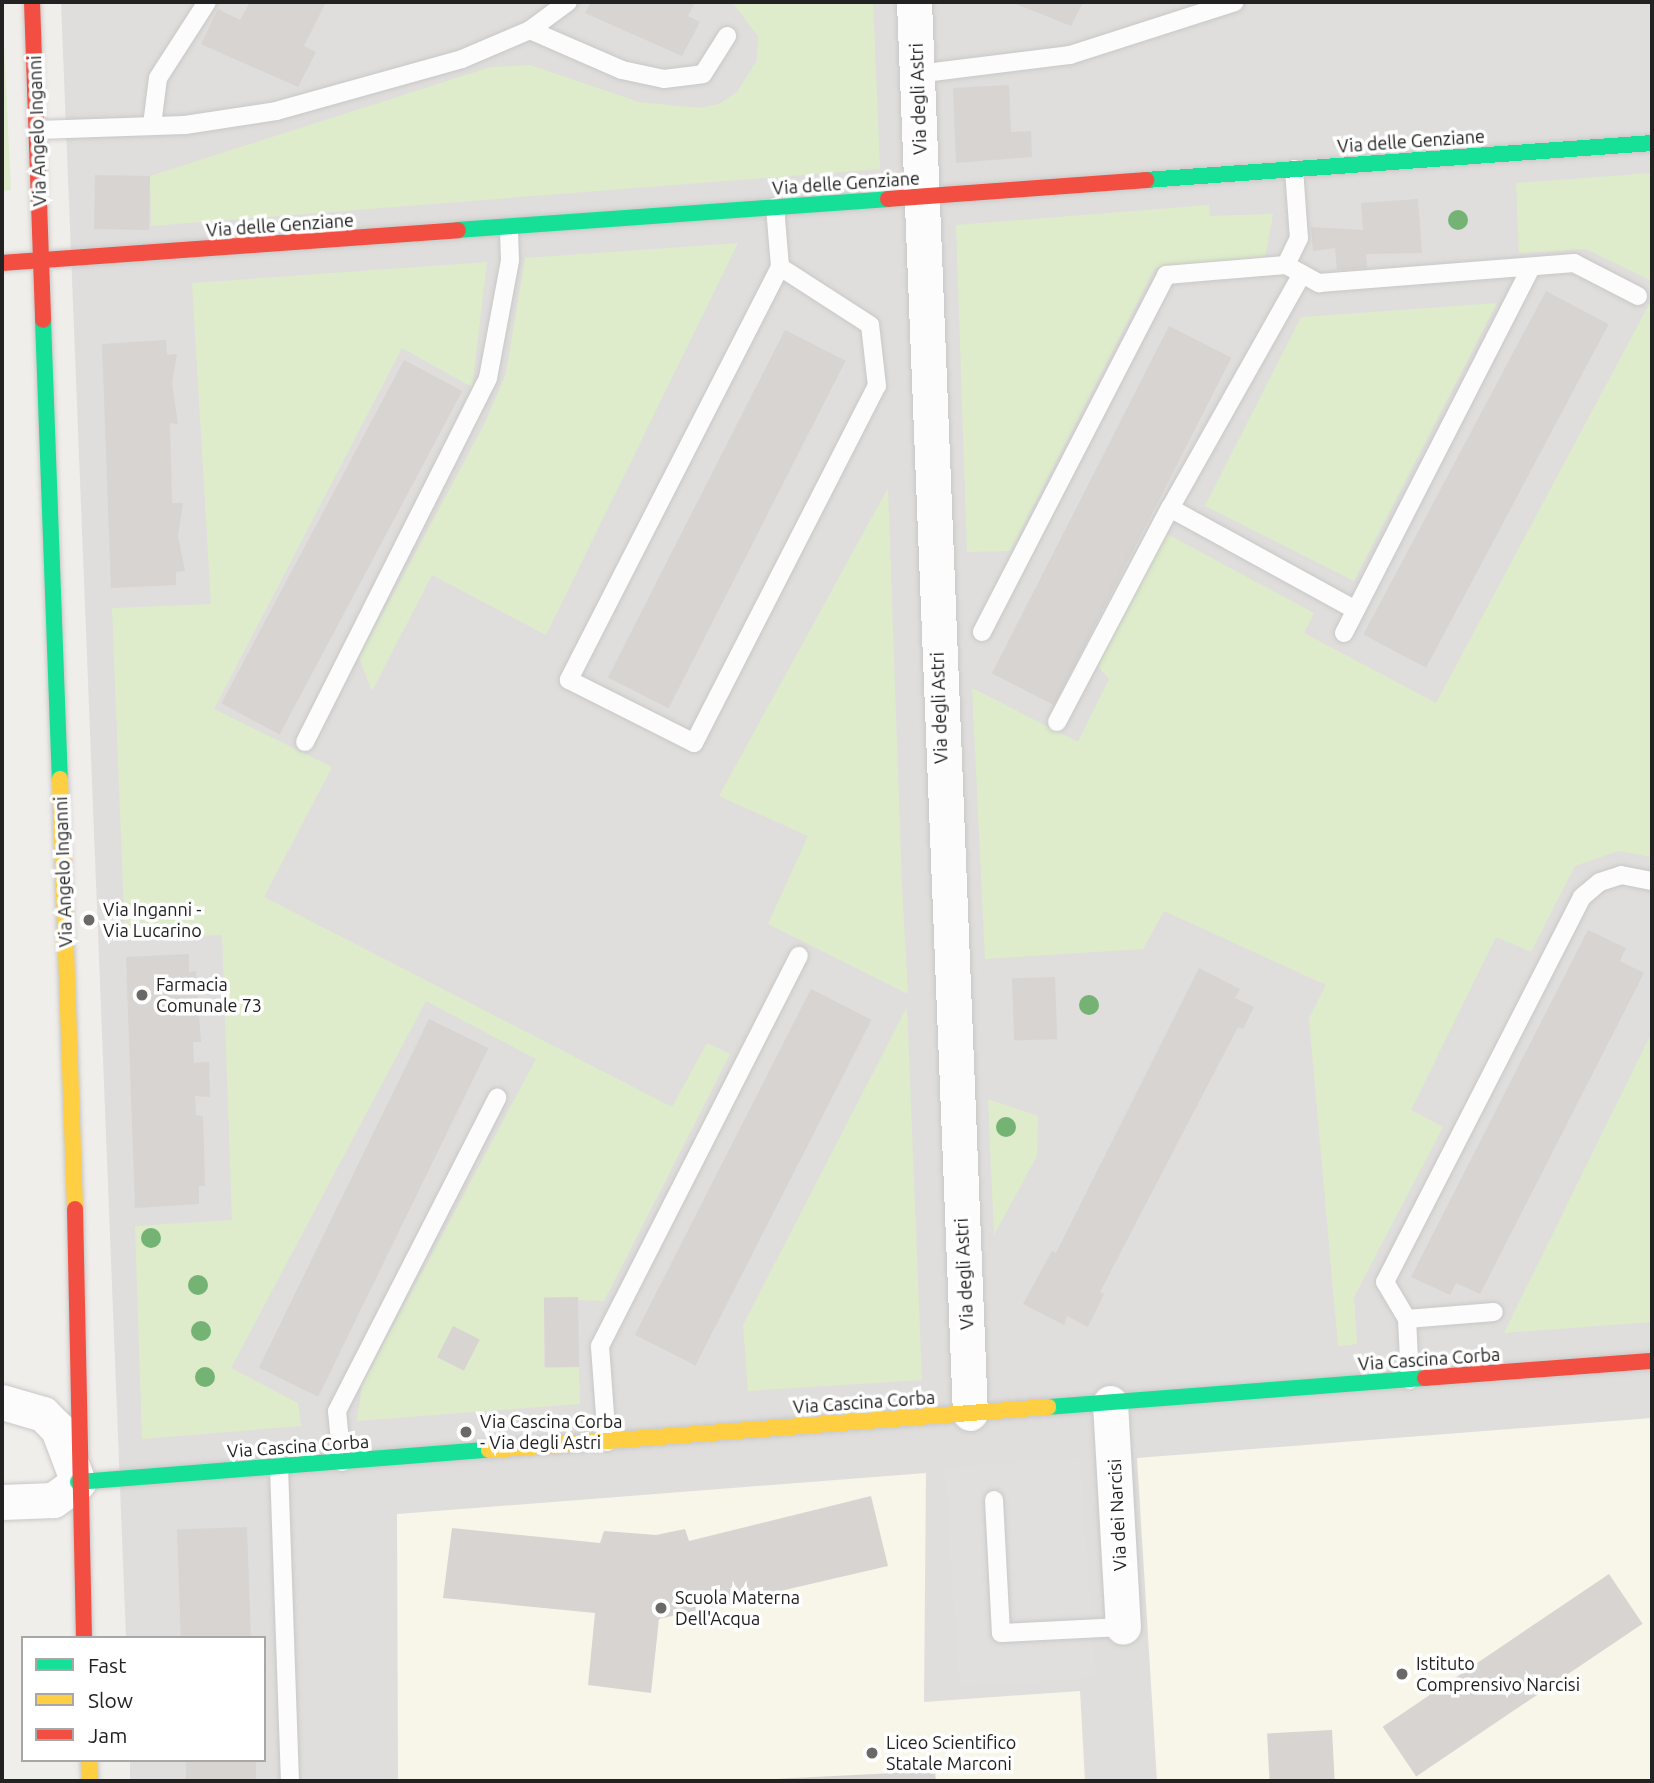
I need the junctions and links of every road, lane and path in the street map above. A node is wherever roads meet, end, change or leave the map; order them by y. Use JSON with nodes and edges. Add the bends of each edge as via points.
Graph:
{"nodes":[{"id":1,"x":32,"y":2,"type":"edge"},
{"id":2,"x":207,"y":2,"type":"edge"},
{"id":3,"x":568,"y":2,"type":"edge"},
{"id":4,"x":914,"y":2,"type":"edge"},
{"id":5,"x":1235,"y":2,"type":"edge"},
{"id":6,"x":530,"y":30,"type":"junction"},
{"id":7,"x":727,"y":36,"type":"dead end"},
{"id":8,"x":917,"y":75,"type":"junction"},
{"id":9,"x":152,"y":125,"type":"junction"},
{"id":10,"x":37,"y":130,"type":"junction"},
{"id":11,"x":1652,"y":143,"type":"edge"},
{"id":12,"x":1294,"y":169,"type":"junction"},
{"id":13,"x":921,"y":196,"type":"junction"},
{"id":14,"x":775,"y":207,"type":"junction"},
{"id":15,"x":509,"y":228,"type":"junction"},
{"id":16,"x":42,"y":261,"type":"junction"},
{"id":17,"x":2,"y":263,"type":"edge"},
{"id":18,"x":1286,"y":265,"type":"junction"},
{"id":19,"x":780,"y":267,"type":"junction"},
{"id":20,"x":1531,"y":267,"type":"junction"},
{"id":21,"x":1302,"y":274,"type":"junction"},
{"id":22,"x":1638,"y":296,"type":"dead end"},
{"id":23,"x":1170,"y":508,"type":"junction"},
{"id":24,"x":1354,"y":609,"type":"junction"},
{"id":25,"x":982,"y":632,"type":"dead end"},
{"id":26,"x":1344,"y":633,"type":"dead end"},
{"id":27,"x":1057,"y":722,"type":"dead end"},
{"id":28,"x":305,"y":742,"type":"dead end"},
{"id":29,"x":1652,"y":881,"type":"edge"},
{"id":30,"x":799,"y":956,"type":"dead end"},
{"id":31,"x":497,"y":1098,"type":"dead end"},
{"id":32,"x":1494,"y":1312,"type":"dead end"},
{"id":33,"x":1407,"y":1319,"type":"junction"},
{"id":34,"x":1652,"y":1361,"type":"edge"},
{"id":35,"x":1410,"y":1380,"type":"junction"},
{"id":36,"x":2,"y":1402,"type":"edge"},
{"id":37,"x":1110,"y":1403,"type":"junction"},
{"id":38,"x":970,"y":1413,"type":"junction"},
{"id":39,"x":607,"y":1442,"type":"junction"},
{"id":40,"x":342,"y":1462,"type":"junction"},
{"id":41,"x":279,"y":1467,"type":"junction"},
{"id":42,"x":78,"y":1482,"type":"junction"},
{"id":43,"x":994,"y":1500,"type":"dead end"},
{"id":44,"x":2,"y":1502,"type":"edge"},
{"id":45,"x":1123,"y":1627,"type":"joint"},
{"id":46,"x":85,"y":1636,"type":"edge"},
{"id":47,"x":89,"y":1762,"type":"edge"},
{"id":48,"x":90,"y":1781,"type":"edge"},
{"id":49,"x":290,"y":1781,"type":"edge"}],
"edges":[{"from":1,"to":10,"type":"street","name":"Via Angelo Inganni"},
{"from":2,"to":9,"type":"lane","via":[[158,79]]},
{"from":3,"to":6,"type":"lane"},
{"from":4,"to":8,"type":"street","name":"Via degli Astri"},
{"from":5,"to":8,"type":"lane","via":[[1070,55]]},
{"from":6,"to":7,"type":"lane","via":[[622,70],[664,79],[703,74]]},
{"from":6,"to":9,"type":"lane","via":[[462,59],[276,111]]},
{"from":8,"to":13,"type":"street","name":"Via degli Astri"},
{"from":9,"to":10,"type":"lane"},
{"from":10,"to":16,"type":"street","name":"Via Angelo Inganni"},
{"from":11,"to":12,"type":"street","name":"Via delle Genziane"},
{"from":12,"to":13,"type":"street","name":"Via delle Genziane"},
{"from":12,"to":18,"type":"lane","via":[[1300,238]]},
{"from":13,"to":14,"type":"street","name":"Via delle Genziane"},
{"from":13,"to":38,"type":"street","name":"Via degli Astri"},
{"from":14,"to":15,"type":"street","name":"Via delle Genziane"},
{"from":14,"to":19,"type":"lane"},
{"from":15,"to":16,"type":"street","name":"Via delle Genziane"},
{"from":15,"to":28,"type":"lane","via":[[510,260],[488,379]]},
{"from":16,"to":17,"type":"street"},
{"from":16,"to":42,"type":"street","name":"Via Angelo Inganni","via":[[80,1341]]},
{"from":18,"to":21,"type":"lane"},
{"from":18,"to":25,"type":"lane","via":[[1166,275]]},
{"from":19,"to":19,"type":"lane","via":[[569,680],[694,743],[877,386],[870,325]]},
{"from":20,"to":21,"type":"lane","via":[[1319,283]]},
{"from":20,"to":22,"type":"lane","via":[[1574,263]]},
{"from":20,"to":24,"type":"lane"},
{"from":21,"to":23,"type":"lane"},
{"from":23,"to":24,"type":"lane"},
{"from":23,"to":27,"type":"lane"},
{"from":24,"to":26,"type":"lane"},
{"from":29,"to":33,"type":"lane","via":[[1621,874],[1600,882],[1582,897],[1385,1282]]},
{"from":30,"to":39,"type":"lane","via":[[600,1346]]},
{"from":31,"to":40,"type":"lane","via":[[338,1411]]},
{"from":32,"to":33,"type":"lane"},
{"from":33,"to":35,"type":"lane"},
{"from":34,"to":35,"type":"street","name":"Via Cascina Corba"},
{"from":35,"to":37,"type":"street","name":"Via Cascina Corba"},
{"from":36,"to":42,"type":"street","name":"Via Angelo Inganni","via":[[43,1414],[58,1429]]},
{"from":37,"to":38,"type":"street","name":"Via Cascina Corba"},
{"from":37,"to":45,"type":"street","name":"Via dei Narcisi"},
{"from":38,"to":39,"type":"street","name":"Via Cascina Corba"},
{"from":39,"to":40,"type":"street","name":"Via Cascina Corba"},
{"from":40,"to":41,"type":"street","name":"Via Cascina Corba"},
{"from":41,"to":42,"type":"street","name":"Via Cascina Corba"},
{"from":41,"to":49,"type":"lane"},
{"from":42,"to":44,"type":"street","via":[[53,1500]]},
{"from":42,"to":46,"type":"street","name":"Via Angelo Inganni"},
{"from":43,"to":45,"type":"lane","via":[[1001,1633]]},
{"from":47,"to":48,"type":"street"}]}
